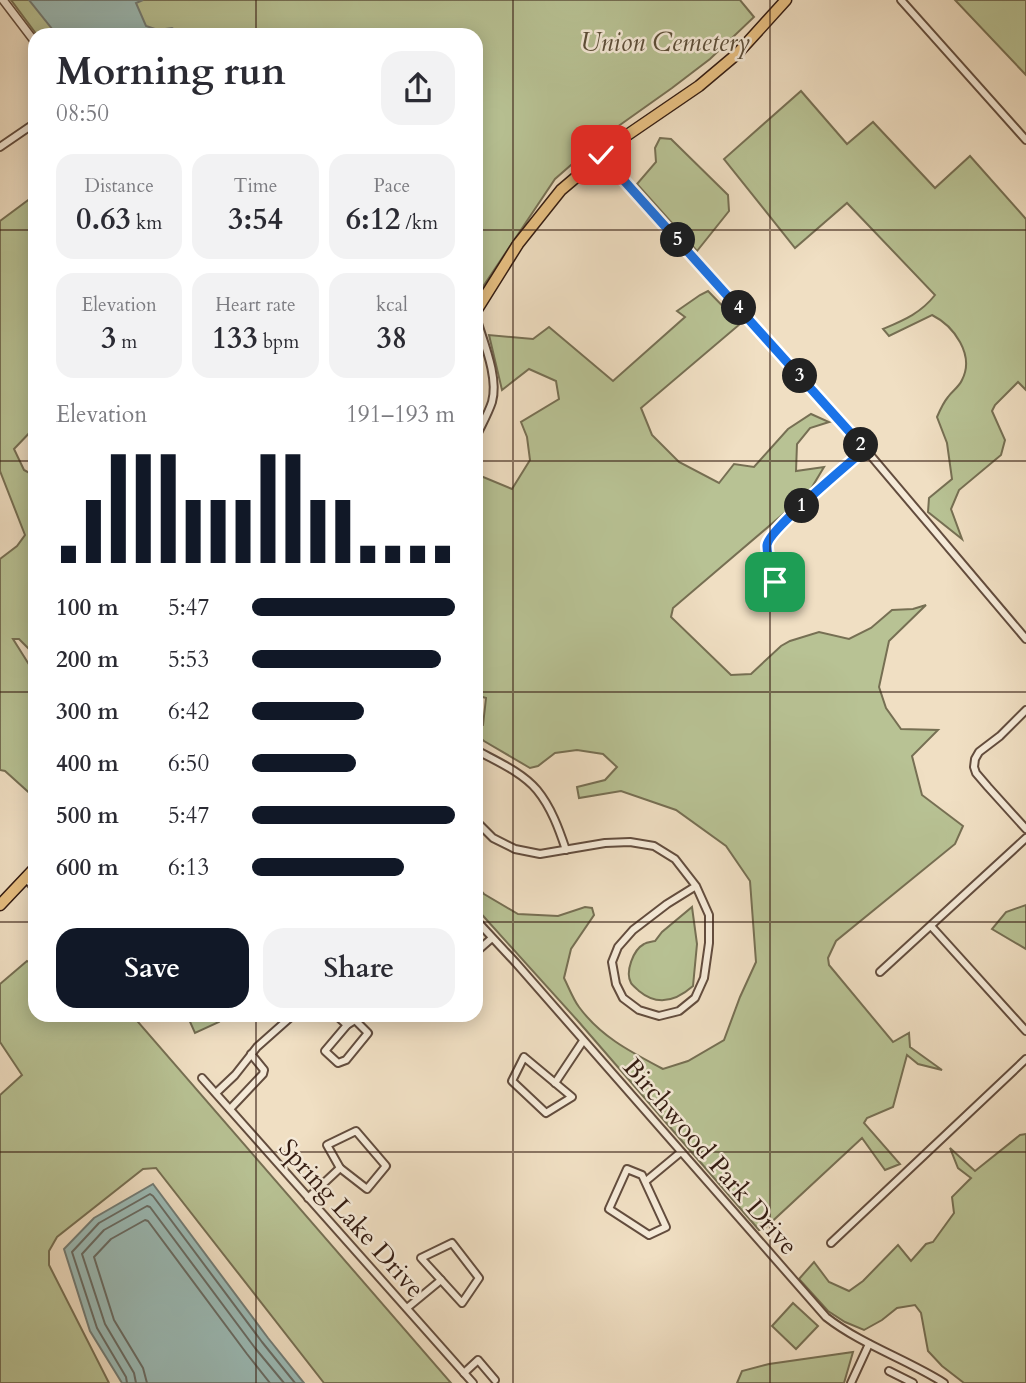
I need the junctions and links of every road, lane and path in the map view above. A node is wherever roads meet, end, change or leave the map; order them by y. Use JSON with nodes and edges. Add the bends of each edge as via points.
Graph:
{"nodes":[{"id":1,"x":3,"y":0,"type":"edge"},
{"id":2,"x":786,"y":0,"type":"edge"},
{"id":3,"x":901,"y":0,"type":"edge"},
{"id":4,"x":28,"y":33,"type":"edge"},
{"id":5,"x":28,"y":128,"type":"edge"},
{"id":6,"x":1026,"y":140,"type":"edge"},
{"id":7,"x":0,"y":147,"type":"edge"},
{"id":8,"x":601,"y":155,"type":"junction"},
{"id":9,"x":483,"y":300,"type":"edge"},
{"id":10,"x":483,"y":341,"type":"edge"},
{"id":11,"x":483,"y":420,"type":"edge"},
{"id":12,"x":865,"y":449,"type":"junction"},
{"id":13,"x":752,"y":606,"type":"dead end"},
{"id":14,"x":1026,"y":639,"type":"edge"},
{"id":15,"x":1026,"y":710,"type":"edge"},
{"id":16,"x":483,"y":754,"type":"edge"},
{"id":17,"x":483,"y":828,"type":"edge"},
{"id":18,"x":1026,"y":829,"type":"edge"},
{"id":19,"x":1026,"y":838,"type":"edge"},
{"id":20,"x":566,"y":850,"type":"junction"},
{"id":21,"x":26,"y":878,"type":"joint"},
{"id":22,"x":28,"y":880,"type":"edge"},
{"id":23,"x":696,"y":886,"type":"junction"},
{"id":24,"x":0,"y":905,"type":"edge"},
{"id":25,"x":931,"y":926,"type":"junction"},
{"id":26,"x":483,"y":928,"type":"edge"},
{"id":27,"x":492,"y":938,"type":"junction"},
{"id":28,"x":483,"y":946,"type":"edge"},
{"id":29,"x":880,"y":972,"type":"dead end"},
{"id":30,"x":285,"y":1022,"type":"edge"},
{"id":31,"x":344,"y":1022,"type":"edge"},
{"id":32,"x":352,"y":1022,"type":"edge"},
{"id":33,"x":357,"y":1022,"type":"edge"},
{"id":34,"x":347,"y":1025,"type":"junction"},
{"id":35,"x":1026,"y":1031,"type":"edge"},
{"id":36,"x":583,"y":1041,"type":"junction"},
{"id":37,"x":251,"y":1054,"type":"junction"},
{"id":38,"x":1026,"y":1059,"type":"edge"},
{"id":39,"x":202,"y":1078,"type":"dead end"},
{"id":40,"x":555,"y":1083,"type":"junction"},
{"id":41,"x":216,"y":1093,"type":"junction"},
{"id":42,"x":230,"y":1109,"type":"junction"},
{"id":43,"x":681,"y":1152,"type":"junction"},
{"id":44,"x":340,"y":1168,"type":"junction"},
{"id":45,"x":646,"y":1181,"type":"junction"},
{"id":46,"x":308,"y":1198,"type":"junction"},
{"id":47,"x":831,"y":1243,"type":"dead end"},
{"id":48,"x":441,"y":1280,"type":"junction"},
{"id":49,"x":407,"y":1308,"type":"junction"},
{"id":50,"x":869,"y":1345,"type":"junction"},
{"id":51,"x":889,"y":1371,"type":"dead end"},
{"id":52,"x":464,"y":1373,"type":"junction"},
{"id":53,"x":932,"y":1376,"type":"junction"},
{"id":54,"x":495,"y":1380,"type":"dead end"},
{"id":55,"x":473,"y":1383,"type":"edge"},
{"id":56,"x":851,"y":1383,"type":"edge"},
{"id":57,"x":913,"y":1383,"type":"edge"},
{"id":58,"x":928,"y":1383,"type":"edge"},
{"id":59,"x":944,"y":1383,"type":"edge"}],
"edges":[{"from":1,"to":4,"type":"street"},
{"from":2,"to":8,"type":"main road","via":[[737,54],[699,86]]},
{"from":3,"to":6,"type":"street"},
{"from":5,"to":7,"type":"street"},
{"from":8,"to":9,"type":"main road","via":[[541,213]]},
{"from":8,"to":12,"type":"street"},
{"from":10,"to":11,"type":"street","via":[[494,387]]},
{"from":12,"to":13,"type":"street","via":[[775,531],[767,546],[775,582]]},
{"from":12,"to":14,"type":"street"},
{"from":15,"to":18,"type":"street","via":[[978,755],[974,767]]},
{"from":16,"to":20,"type":"street","via":[[536,788]]},
{"from":17,"to":20,"type":"street","via":[[515,849],[540,854]]},
{"from":19,"to":25,"type":"street"},
{"from":20,"to":23,"type":"street","via":[[605,843],[654,846],[675,859]]},
{"from":21,"to":22,"type":"street"},
{"from":21,"to":24,"type":"main road"},
{"from":23,"to":23,"type":"street","via":[[633,930],[618,947],[612,962],[616,984],[623,998],[639,1010],[659,1016],[679,1011],[695,998],[704,978],[709,943],[709,915]]},
{"from":25,"to":29,"type":"street"},
{"from":25,"to":35,"type":"street"},
{"from":26,"to":27,"type":"street","name":"Birchwood Park Drive"},
{"from":27,"to":28,"type":"street"},
{"from":27,"to":36,"type":"street","name":"Birchwood Park Drive"},
{"from":30,"to":37,"type":"street"},
{"from":31,"to":34,"type":"street"},
{"from":32,"to":34,"type":"street"},
{"from":33,"to":34,"type":"street","via":[[368,1033],[346,1060],[338,1063],[325,1051]]},
{"from":36,"to":40,"type":"street"},
{"from":36,"to":43,"type":"street","name":"Birchwood Park Drive"},
{"from":37,"to":41,"type":"street"},
{"from":37,"to":42,"type":"street","via":[[264,1074]]},
{"from":38,"to":47,"type":"street"},
{"from":39,"to":41,"type":"street","name":"Spring Lake Drive"},
{"from":40,"to":40,"type":"street","via":[[524,1057],[512,1081],[546,1113],[572,1097]]},
{"from":41,"to":42,"type":"street","name":"Spring Lake Drive"},
{"from":42,"to":46,"type":"street","name":"Spring Lake Drive"},
{"from":43,"to":45,"type":"street"},
{"from":43,"to":50,"type":"street","name":"Birchwood Park Drive","via":[[826,1317]]},
{"from":44,"to":44,"type":"street","via":[[367,1189],[386,1166],[356,1131],[327,1145]]},
{"from":44,"to":46,"type":"street"},
{"from":45,"to":45,"type":"street","via":[[627,1169],[609,1209],[649,1235],[666,1227]]},
{"from":46,"to":49,"type":"street","name":"Spring Lake Drive"},
{"from":48,"to":48,"type":"street","via":[[462,1303],[479,1278],[452,1243],[421,1258]]},
{"from":48,"to":49,"type":"street"},
{"from":49,"to":52,"type":"street","name":"Spring Lake Drive"},
{"from":50,"to":53,"type":"street","name":"Birchwood Park Drive"},
{"from":50,"to":56,"type":"street"},
{"from":51,"to":57,"type":"street"},
{"from":52,"to":54,"type":"street","via":[[478,1360]]},
{"from":52,"to":55,"type":"street","name":"Spring Lake Drive"},
{"from":53,"to":58,"type":"street"},
{"from":53,"to":59,"type":"street","name":"Birchwood Park Drive"}]}
